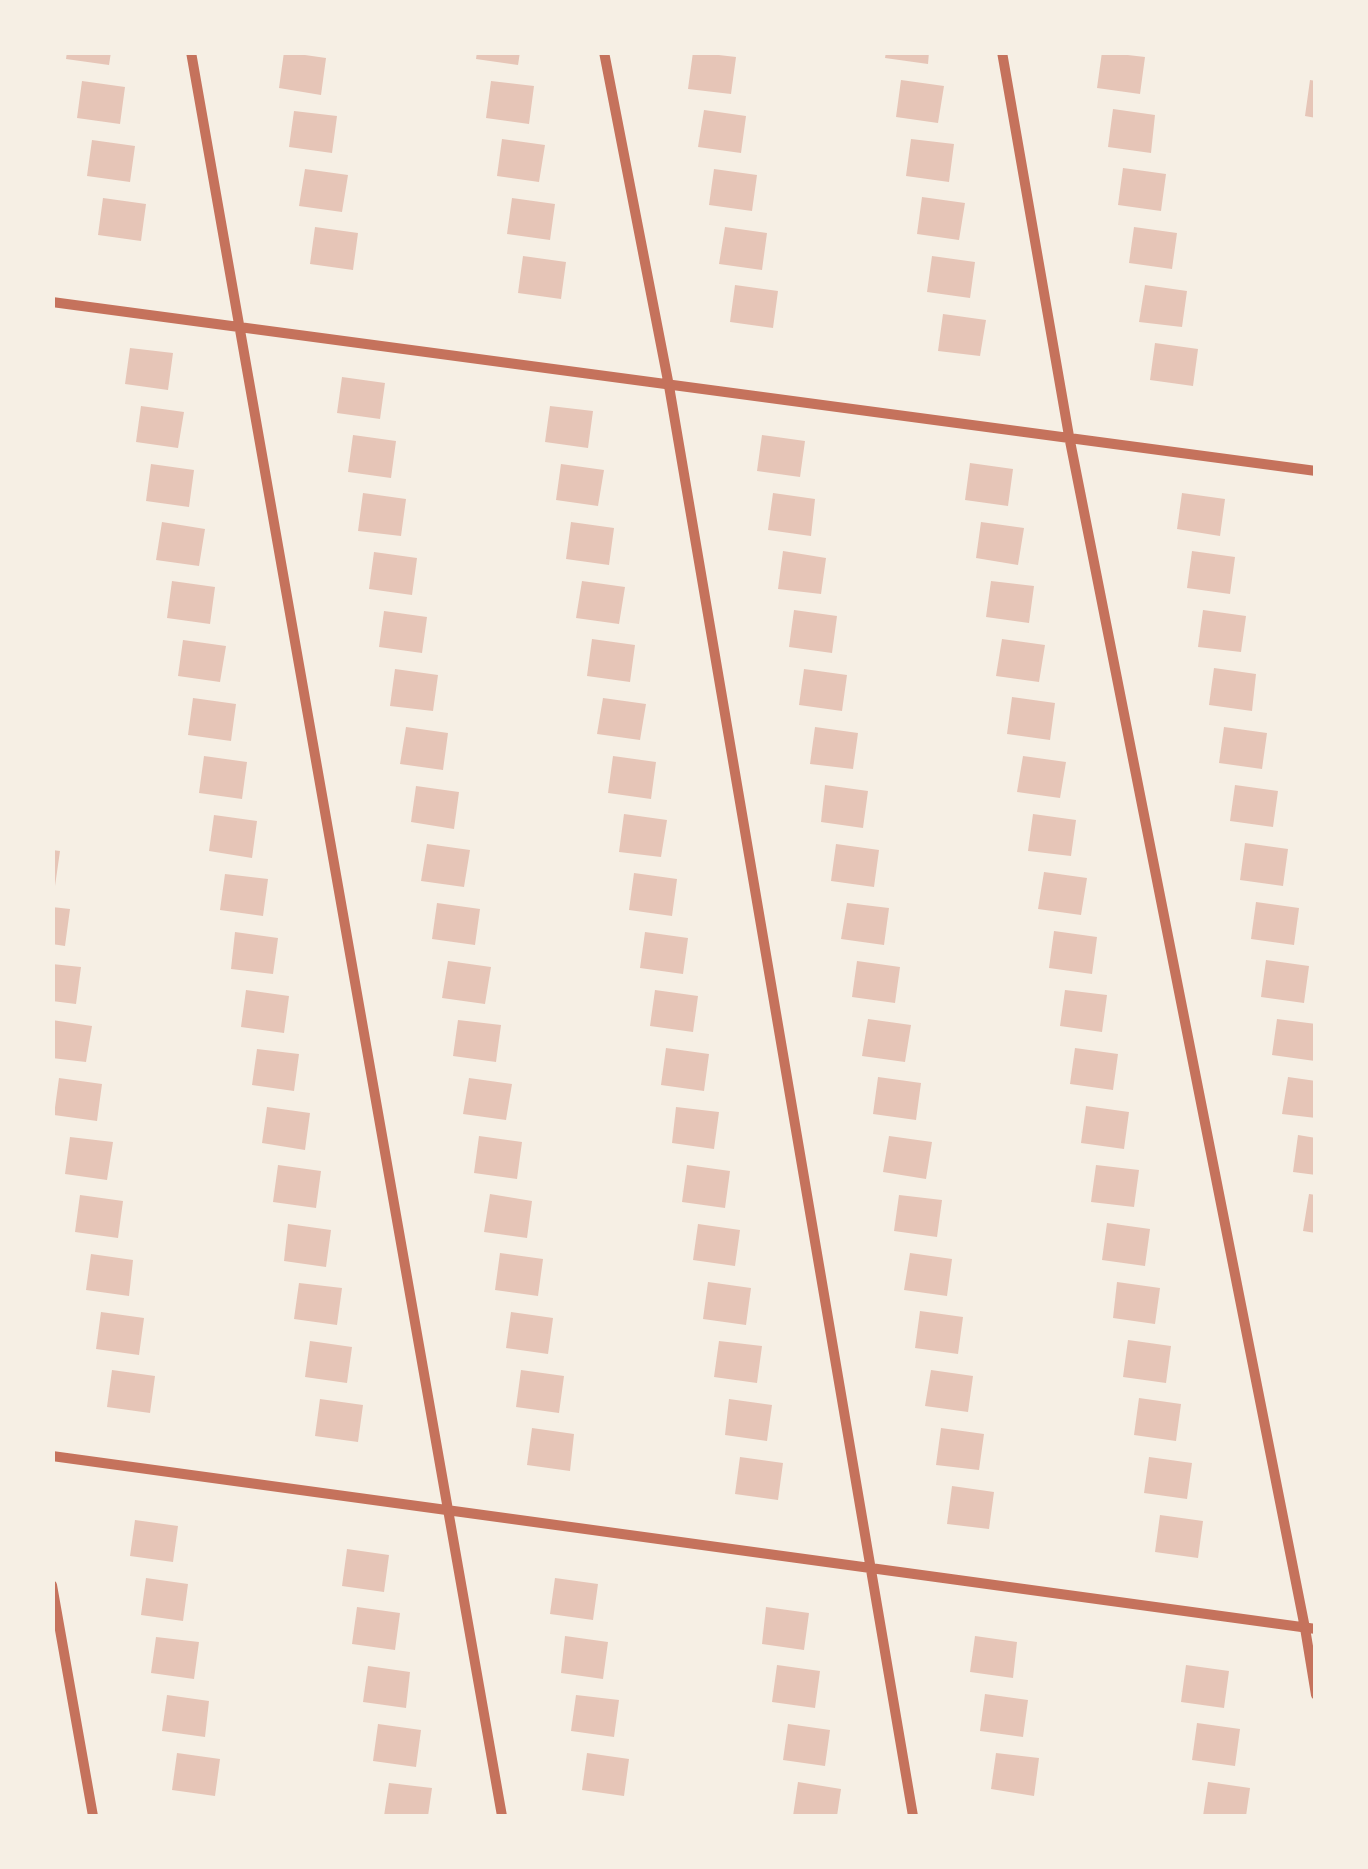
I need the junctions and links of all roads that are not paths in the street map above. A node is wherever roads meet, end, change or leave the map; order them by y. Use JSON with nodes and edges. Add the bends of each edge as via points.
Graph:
{"nodes":[{"id":1,"x":191,"y":52,"type":"edge"},
{"id":2,"x":604,"y":52,"type":"edge"},
{"id":3,"x":1002,"y":52,"type":"edge"},
{"id":4,"x":52,"y":302,"type":"edge"},
{"id":5,"x":240,"y":328,"type":"junction"},
{"id":6,"x":669,"y":386,"type":"junction"},
{"id":7,"x":1069,"y":436,"type":"junction"},
{"id":8,"x":1316,"y":470,"type":"edge"},
{"id":9,"x":52,"y":1456,"type":"edge"},
{"id":10,"x":447,"y":1508,"type":"junction"},
{"id":11,"x":871,"y":1567,"type":"junction"},
{"id":12,"x":52,"y":1585,"type":"edge"},
{"id":13,"x":1310,"y":1629,"type":"edge"},
{"id":14,"x":1316,"y":1695,"type":"edge"},
{"id":15,"x":93,"y":1816,"type":"edge"},
{"id":16,"x":502,"y":1816,"type":"edge"},
{"id":17,"x":914,"y":1816,"type":"edge"}],
"edges":[{"from":1,"to":5,"type":"street"},
{"from":2,"to":6,"type":"street"},
{"from":3,"to":7,"type":"street"},
{"from":4,"to":5,"type":"street"},
{"from":5,"to":6,"type":"street"},
{"from":5,"to":10,"type":"street"},
{"from":6,"to":7,"type":"street"},
{"from":6,"to":11,"type":"street"},
{"from":7,"to":8,"type":"street"},
{"from":7,"to":13,"type":"street"},
{"from":9,"to":10,"type":"street"},
{"from":10,"to":11,"type":"street"},
{"from":10,"to":16,"type":"street"},
{"from":11,"to":13,"type":"street"},
{"from":11,"to":17,"type":"street"},
{"from":12,"to":15,"type":"street"},
{"from":13,"to":14,"type":"street"}]}
